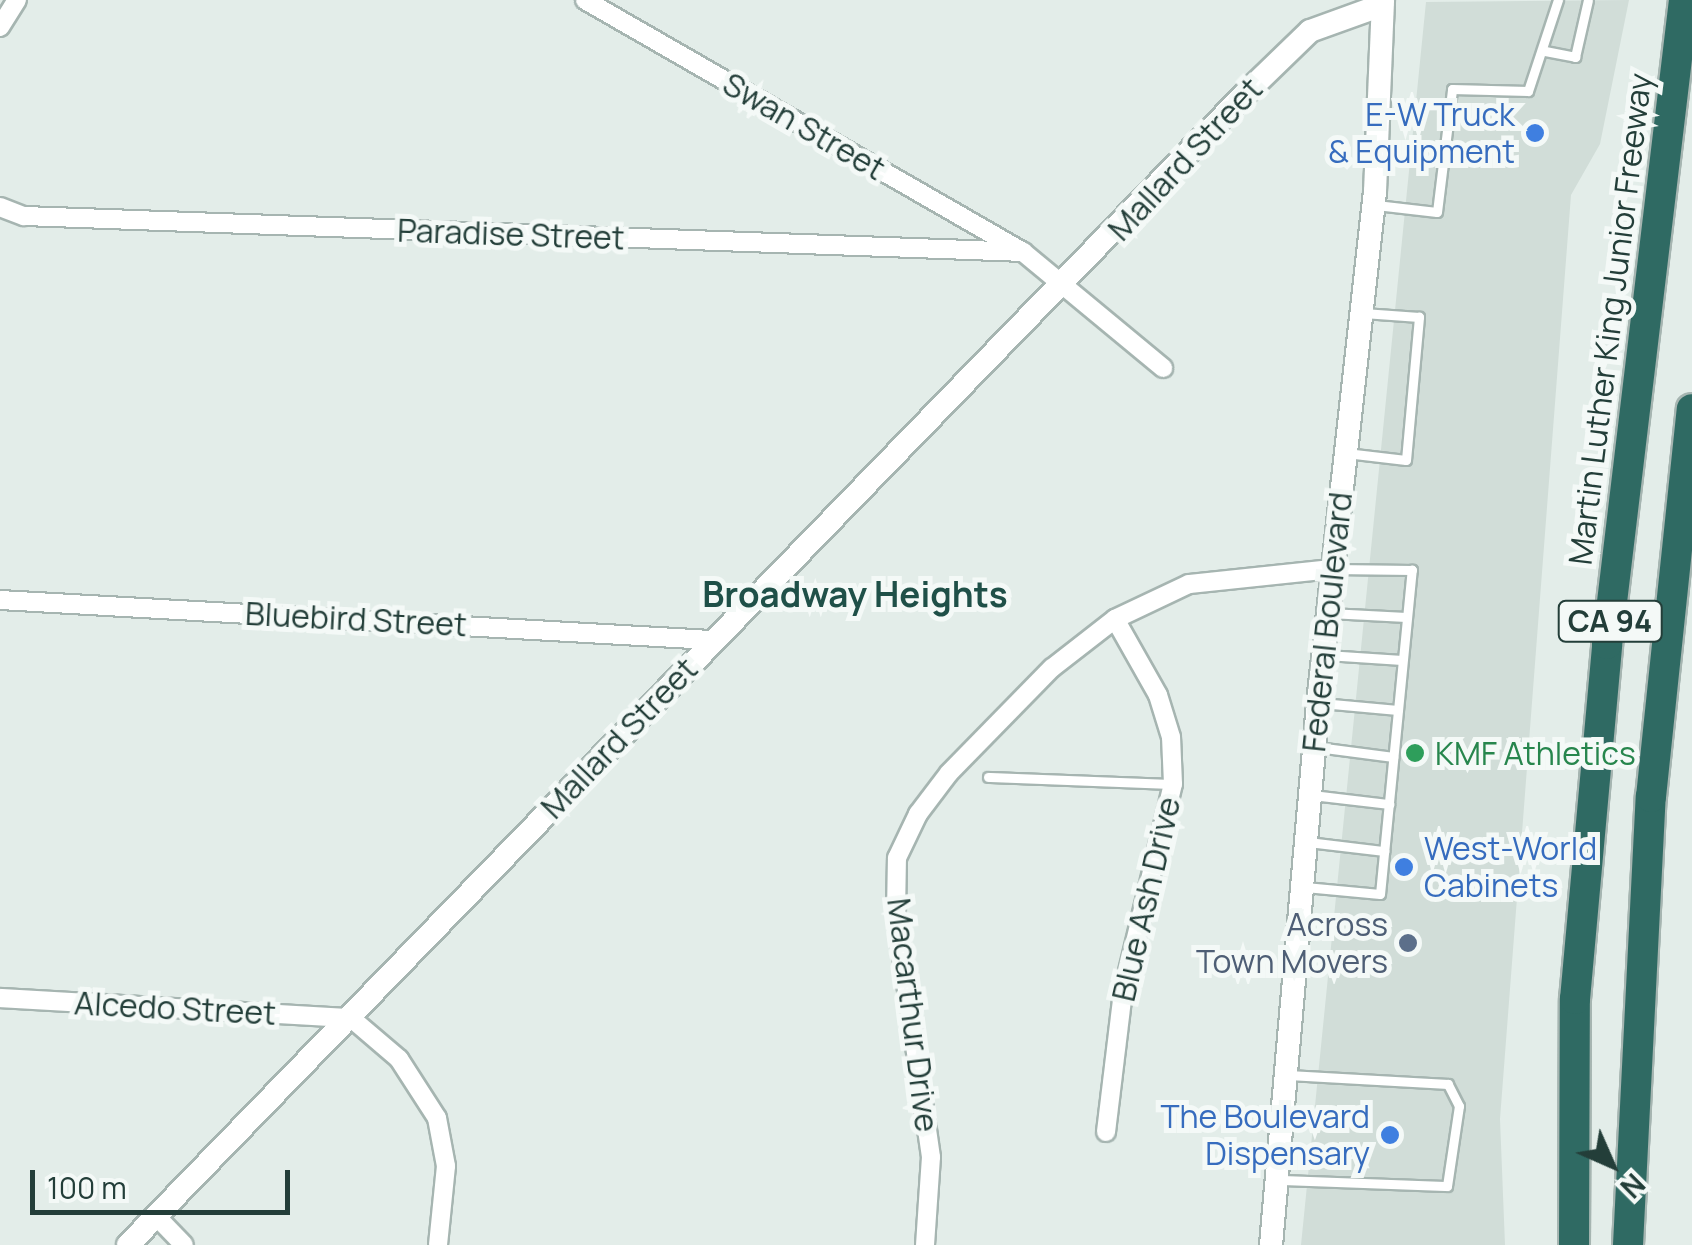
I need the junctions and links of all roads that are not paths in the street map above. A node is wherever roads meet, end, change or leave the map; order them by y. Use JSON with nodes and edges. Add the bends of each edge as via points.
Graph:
{"nodes":[{"id":1,"x":17,"y":0,"type":"edge"},
{"id":2,"x":586,"y":0,"type":"edge"},
{"id":3,"x":1558,"y":0,"type":"edge"},
{"id":4,"x":1588,"y":0,"type":"edge"},
{"id":5,"x":1684,"y":0,"type":"edge"},
{"id":6,"x":1379,"y":2,"type":"edge"},
{"id":7,"x":0,"y":28,"type":"edge"},
{"id":8,"x":1545,"y":51,"type":"junction"},
{"id":9,"x":1374,"y":205,"type":"junction"},
{"id":10,"x":0,"y":207,"type":"edge"},
{"id":11,"x":1024,"y":252,"type":"junction"},
{"id":12,"x":1068,"y":283,"type":"junction"},
{"id":13,"x":1360,"y":313,"type":"junction"},
{"id":14,"x":1163,"y":368,"type":"dead end"},
{"id":15,"x":1692,"y":409,"type":"edge"},
{"id":16,"x":1344,"y":453,"type":"junction"},
{"id":17,"x":1332,"y":569,"type":"junction"},
{"id":18,"x":0,"y":600,"type":"edge"},
{"id":19,"x":1328,"y":613,"type":"junction"},
{"id":20,"x":1406,"y":617,"type":"junction"},
{"id":21,"x":1115,"y":619,"type":"junction"},
{"id":22,"x":712,"y":640,"type":"junction"},
{"id":23,"x":1324,"y":655,"type":"junction"},
{"id":24,"x":1402,"y":660,"type":"junction"},
{"id":25,"x":1318,"y":703,"type":"junction"},
{"id":26,"x":1398,"y":710,"type":"junction"},
{"id":27,"x":1314,"y":747,"type":"junction"},
{"id":28,"x":1393,"y":757,"type":"junction"},
{"id":29,"x":988,"y":777,"type":"dead end"},
{"id":30,"x":1173,"y":784,"type":"junction"},
{"id":31,"x":1310,"y":794,"type":"junction"},
{"id":32,"x":1389,"y":804,"type":"junction"},
{"id":33,"x":1306,"y":842,"type":"junction"},
{"id":34,"x":1384,"y":851,"type":"junction"},
{"id":35,"x":1304,"y":886,"type":"junction"},
{"id":36,"x":0,"y":998,"type":"edge"},
{"id":37,"x":351,"y":1018,"type":"junction"},
{"id":38,"x":1286,"y":1075,"type":"junction"},
{"id":39,"x":1106,"y":1132,"type":"dead end"},
{"id":40,"x":1277,"y":1180,"type":"junction"},
{"id":41,"x":156,"y":1216,"type":"junction"},
{"id":42,"x":128,"y":1245,"type":"edge"},
{"id":43,"x":184,"y":1245,"type":"edge"},
{"id":44,"x":438,"y":1245,"type":"edge"},
{"id":45,"x":925,"y":1245,"type":"edge"},
{"id":46,"x":1271,"y":1245,"type":"edge"},
{"id":47,"x":1574,"y":1245,"type":"edge"},
{"id":48,"x":1628,"y":1245,"type":"edge"}],
"edges":[{"from":1,"to":7,"type":"street"},
{"from":2,"to":11,"type":"street","name":"Swan Street"},
{"from":3,"to":8,"type":"lane"},
{"from":4,"to":8,"type":"lane","via":[[1575,57]]},
{"from":5,"to":47,"type":"highway","name":"Martin Luther King Junior Freeway","number":"CA 94","via":[[1607,644],[1576,1000]]},
{"from":6,"to":9,"type":"street","name":"Federal Boulevard"},
{"from":6,"to":12,"type":"street","name":"Mallard Street","via":[[1310,30]]},
{"from":8,"to":9,"type":"lane","via":[[1532,67],[1528,91],[1452,89],[1438,212]]},
{"from":9,"to":13,"type":"street","name":"Federal Boulevard"},
{"from":10,"to":11,"type":"street","name":"Paradise Street","via":[[24,216]]},
{"from":11,"to":12,"type":"street","name":"Swan Street"},
{"from":12,"to":14,"type":"street","name":"Swan Street"},
{"from":12,"to":22,"type":"street","name":"Mallard Street"},
{"from":13,"to":16,"type":"street","name":"Federal Boulevard"},
{"from":13,"to":16,"type":"lane","via":[[1419,317],[1406,460]]},
{"from":15,"to":48,"type":"highway","number":"CA 94","via":[[1651,797]]},
{"from":16,"to":17,"type":"street","name":"Federal Boulevard"},
{"from":17,"to":19,"type":"street","name":"Federal Boulevard"},
{"from":17,"to":20,"type":"lane","via":[[1412,570]]},
{"from":17,"to":21,"type":"street","name":"Macarthur Drive","via":[[1189,584]]},
{"from":18,"to":22,"type":"street","name":"Bluebird Street"},
{"from":19,"to":20,"type":"lane"},
{"from":19,"to":23,"type":"street","name":"Federal Boulevard"},
{"from":20,"to":24,"type":"lane"},
{"from":21,"to":30,"type":"street","name":"Blue Ash Drive","via":[[1158,695],[1171,737]]},
{"from":21,"to":45,"type":"street","name":"Macarthur Drive","via":[[1052,668],[949,772],[897,858],[896,913],[931,1157]]},
{"from":22,"to":37,"type":"street","name":"Mallard Street"},
{"from":23,"to":24,"type":"lane"},
{"from":23,"to":25,"type":"street","name":"Federal Boulevard"},
{"from":24,"to":26,"type":"lane"},
{"from":25,"to":26,"type":"lane"},
{"from":25,"to":27,"type":"street","name":"Federal Boulevard"},
{"from":26,"to":28,"type":"lane"},
{"from":27,"to":28,"type":"lane"},
{"from":27,"to":31,"type":"street","name":"Federal Boulevard"},
{"from":28,"to":32,"type":"lane"},
{"from":29,"to":30,"type":"lane"},
{"from":30,"to":39,"type":"street","name":"Blue Ash Drive","via":[[1122,992]]},
{"from":31,"to":32,"type":"lane"},
{"from":31,"to":33,"type":"street","name":"Federal Boulevard"},
{"from":32,"to":34,"type":"lane"},
{"from":33,"to":34,"type":"lane"},
{"from":33,"to":35,"type":"street","name":"Federal Boulevard"},
{"from":34,"to":35,"type":"lane","via":[[1380,894]]},
{"from":35,"to":38,"type":"street","name":"Federal Boulevard"},
{"from":36,"to":37,"type":"street","name":"Alcedo Street"},
{"from":37,"to":41,"type":"street","name":"Mallard Street"},
{"from":37,"to":44,"type":"street","via":[[399,1059],[438,1118],[446,1166]]},
{"from":38,"to":40,"type":"street","name":"Federal Boulevard"},
{"from":38,"to":40,"type":"lane","via":[[1448,1084],[1459,1106],[1447,1186]]},
{"from":40,"to":46,"type":"street","name":"Federal Boulevard"},
{"from":41,"to":42,"type":"street","name":"Mallard Street"},
{"from":41,"to":43,"type":"street"}]}
